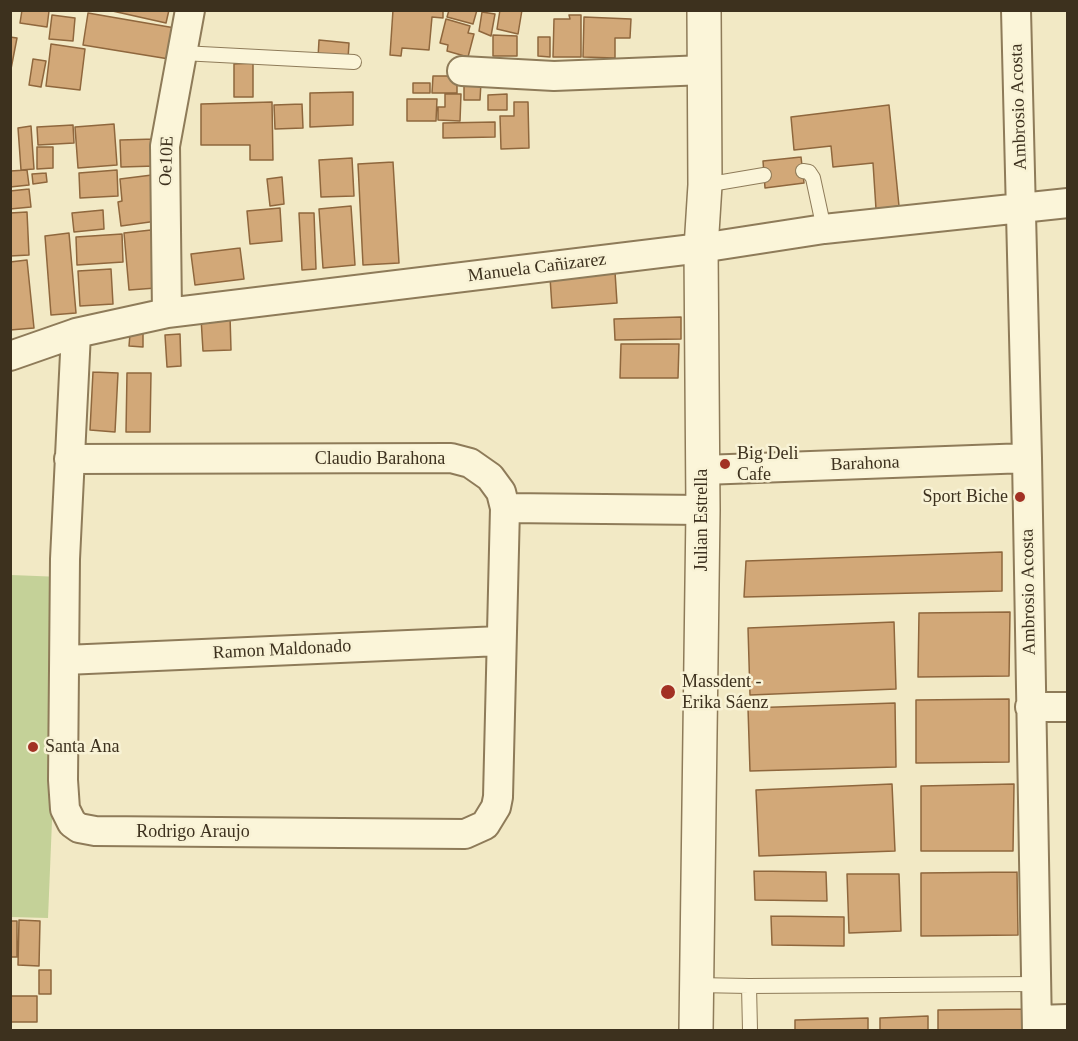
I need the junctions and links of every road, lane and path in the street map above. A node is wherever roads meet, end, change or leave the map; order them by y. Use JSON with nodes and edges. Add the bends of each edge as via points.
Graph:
{"nodes":[{"id":1,"x":190,"y":10,"type":"edge"},
{"id":2,"x":704,"y":10,"type":"edge"},
{"id":3,"x":1016,"y":10,"type":"edge"},
{"id":4,"x":182,"y":52,"type":"junction"},
{"id":5,"x":354,"y":63,"type":"dead end"},
{"id":6,"x":705,"y":70,"type":"junction"},
{"id":7,"x":462,"y":71,"type":"dead end"},
{"id":8,"x":803,"y":171,"type":"dead end"},
{"id":9,"x":764,"y":175,"type":"dead end"},
{"id":10,"x":705,"y":185,"type":"junction"},
{"id":11,"x":1068,"y":203,"type":"edge"},
{"id":12,"x":1022,"y":207,"type":"junction"},
{"id":13,"x":824,"y":229,"type":"junction"},
{"id":14,"x":701,"y":248,"type":"junction"},
{"id":15,"x":167,"y":313,"type":"junction"},
{"id":16,"x":75,"y":333,"type":"junction"},
{"id":17,"x":10,"y":357,"type":"edge"},
{"id":18,"x":1027,"y":458,"type":"junction"},
{"id":19,"x":69,"y":459,"type":"junction"},
{"id":20,"x":703,"y":470,"type":"junction"},
{"id":21,"x":505,"y":508,"type":"junction"},
{"id":22,"x":703,"y":510,"type":"junction"},
{"id":23,"x":500,"y":641,"type":"junction"},
{"id":24,"x":64,"y":660,"type":"junction"},
{"id":25,"x":1068,"y":706,"type":"edge"},
{"id":26,"x":1030,"y":707,"type":"junction"},
{"id":27,"x":1038,"y":984,"type":"junction"},
{"id":28,"x":696,"y":985,"type":"junction"},
{"id":29,"x":749,"y":986,"type":"junction"},
{"id":30,"x":1068,"y":1019,"type":"edge"},
{"id":31,"x":1037,"y":1025,"type":"edge"},
{"id":32,"x":696,"y":1030,"type":"edge"},
{"id":33,"x":750,"y":1030,"type":"edge"}],
"edges":[{"from":1,"to":4,"type":"street","name":"Oe10E"},
{"from":2,"to":6,"type":"street","name":"Julian Estrella"},
{"from":3,"to":12,"type":"street","name":"Ambrosio Acosta"},
{"from":4,"to":5,"type":"lane"},
{"from":4,"to":15,"type":"street","name":"Oe10E","via":[[165,146]]},
{"from":6,"to":7,"type":"street","via":[[554,76]]},
{"from":6,"to":10,"type":"street","name":"Julian Estrella"},
{"from":8,"to":13,"type":"lane","via":[[813,178]]},
{"from":9,"to":10,"type":"lane"},
{"from":10,"to":14,"type":"street","name":"Julian Estrella"},
{"from":11,"to":12,"type":"street","name":"Manuela Cañizarez"},
{"from":12,"to":13,"type":"street","name":"Manuela Cañizarez"},
{"from":12,"to":18,"type":"street","name":"Ambrosio Acosta"},
{"from":13,"to":14,"type":"street","name":"Manuela Cañizarez"},
{"from":14,"to":15,"type":"street","name":"Manuela Cañizarez"},
{"from":14,"to":20,"type":"street","name":"Julian Estrella"},
{"from":15,"to":16,"type":"street","name":"Manuela Cañizarez"},
{"from":16,"to":17,"type":"street","name":"Manuela Cañizarez"},
{"from":16,"to":19,"type":"street","name":"Rodrigo Araujo"},
{"from":18,"to":20,"type":"street","name":"Barahona"},
{"from":18,"to":26,"type":"street","name":"Ambrosio Acosta"},
{"from":19,"to":21,"type":"street","name":"Claudio Barahona","via":[[451,458],[470,463],[490,477],[501,492]]},
{"from":19,"to":24,"type":"street","name":"Rodrigo Araujo"},
{"from":20,"to":22,"type":"street","name":"Julian Estrella"},
{"from":21,"to":22,"type":"street"},
{"from":21,"to":23,"type":"street","name":"Rodrigo Araujo"},
{"from":22,"to":28,"type":"street","name":"Julian Estrella"},
{"from":23,"to":24,"type":"street","name":"Ramon Maldonado"},
{"from":23,"to":24,"type":"street","name":"Rodrigo Araujo","via":[[496,807],[484,825],[465,834],[79,828],[65,808]]},
{"from":25,"to":26,"type":"street"},
{"from":26,"to":27,"type":"street","name":"Ambrosio Acosta"},
{"from":27,"to":29,"type":"lane"},
{"from":27,"to":31,"type":"street","name":"Ambrosio Acosta"},
{"from":28,"to":29,"type":"lane"},
{"from":28,"to":32,"type":"street","name":"Julian Estrella"},
{"from":29,"to":33,"type":"lane"},
{"from":30,"to":31,"type":"street"}]}
